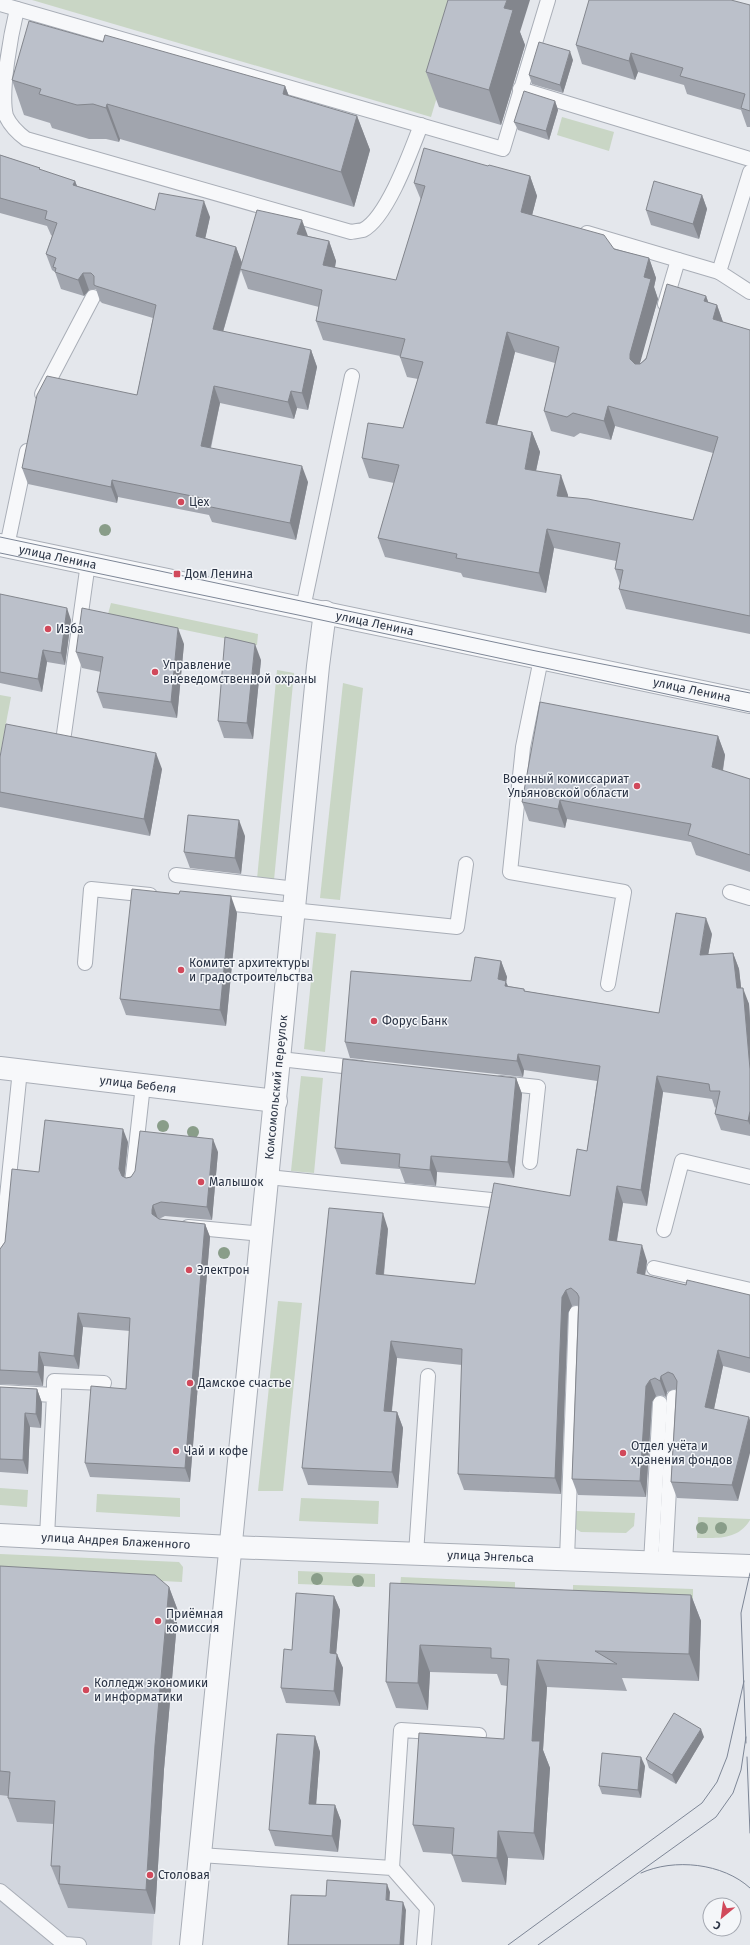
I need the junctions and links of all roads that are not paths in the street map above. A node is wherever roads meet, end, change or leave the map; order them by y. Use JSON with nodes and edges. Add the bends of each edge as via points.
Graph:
{"nodes":[{"id":1,"x":548,"y":0,"type":"edge"},
{"id":2,"x":0,"y":4,"type":"edge"},
{"id":3,"x":17,"y":9,"type":"junction"},
{"id":4,"x":4,"y":49,"type":"edge"},
{"id":5,"x":520,"y":90,"type":"junction"},
{"id":6,"x":422,"y":125,"type":"junction"},
{"id":7,"x":750,"y":159,"type":"edge"},
{"id":8,"x":750,"y":172,"type":"edge"},
{"id":9,"x":578,"y":230,"type":"edge"},
{"id":10,"x":678,"y":260,"type":"junction"},
{"id":11,"x":719,"y":272,"type":"junction"},
{"id":12,"x":750,"y":292,"type":"edge"},
{"id":13,"x":93,"y":296,"type":"edge"},
{"id":14,"x":661,"y":318,"type":"edge"},
{"id":15,"x":352,"y":376,"type":"dead end"},
{"id":16,"x":35,"y":409,"type":"edge"},
{"id":17,"x":29,"y":439,"type":"edge"},
{"id":18,"x":4,"y":545,"type":"edge"},
{"id":19,"x":88,"y":563,"type":"junction"},
{"id":20,"x":303,"y":608,"type":"junction"},
{"id":21,"x":325,"y":612,"type":"junction"},
{"id":22,"x":541,"y":659,"type":"junction"},
{"id":23,"x":750,"y":702,"type":"edge"},
{"id":24,"x":64,"y":734,"type":"edge"},
{"id":25,"x":466,"y":864,"type":"dead end"},
{"id":26,"x":176,"y":875,"type":"dead end"},
{"id":27,"x":296,"y":889,"type":"junction"},
{"id":28,"x":730,"y":892,"type":"dead end"},
{"id":29,"x":161,"y":896,"type":"edge"},
{"id":30,"x":750,"y":898,"type":"edge"},
{"id":31,"x":200,"y":900,"type":"edge"},
{"id":32,"x":294,"y":911,"type":"junction"},
{"id":33,"x":85,"y":963,"type":"dead end"},
{"id":34,"x":608,"y":984,"type":"dead end"},
{"id":35,"x":280,"y":1059,"type":"junction"},
{"id":36,"x":10,"y":1069,"type":"edge"},
{"id":37,"x":371,"y":1069,"type":"edge"},
{"id":38,"x":490,"y":1082,"type":"edge"},
{"id":39,"x":143,"y":1085,"type":"junction"},
{"id":40,"x":276,"y":1101,"type":"junction"},
{"id":41,"x":530,"y":1162,"type":"dead end"},
{"id":42,"x":268,"y":1177,"type":"junction"},
{"id":43,"x":750,"y":1177,"type":"edge"},
{"id":44,"x":132,"y":1183,"type":"edge"},
{"id":45,"x":491,"y":1200,"type":"edge"},
{"id":46,"x":172,"y":1225,"type":"edge"},
{"id":47,"x":664,"y":1230,"type":"dead end"},
{"id":48,"x":263,"y":1234,"type":"junction"},
{"id":49,"x":1,"y":1255,"type":"edge"},
{"id":50,"x":654,"y":1268,"type":"dead end"},
{"id":51,"x":750,"y":1290,"type":"edge"},
{"id":52,"x":576,"y":1313,"type":"dead end"},
{"id":53,"x":428,"y":1376,"type":"dead end"},
{"id":54,"x":104,"y":1384,"type":"dead end"},
{"id":55,"x":0,"y":1392,"type":"edge"},
{"id":56,"x":54,"y":1395,"type":"junction"},
{"id":57,"x":674,"y":1397,"type":"dead end"},
{"id":58,"x":660,"y":1403,"type":"dead end"},
{"id":59,"x":0,"y":1535,"type":"edge"},
{"id":60,"x":47,"y":1537,"type":"junction"},
{"id":61,"x":231,"y":1547,"type":"junction"},
{"id":62,"x":416,"y":1554,"type":"junction"},
{"id":63,"x":567,"y":1559,"type":"junction"},
{"id":64,"x":658,"y":1563,"type":"junction"},
{"id":65,"x":750,"y":1566,"type":"edge"},
{"id":66,"x":479,"y":1735,"type":"dead end"},
{"id":67,"x":200,"y":1855,"type":"junction"},
{"id":68,"x":392,"y":1868,"type":"junction"},
{"id":69,"x":0,"y":1891,"type":"edge"},
{"id":70,"x":79,"y":1945,"type":"edge"},
{"id":71,"x":191,"y":1945,"type":"edge"},
{"id":72,"x":424,"y":1945,"type":"edge"}],
"edges":[{"from":1,"to":5,"type":"lane"},
{"from":2,"to":3,"type":"lane"},
{"from":3,"to":4,"type":"lane"},
{"from":3,"to":6,"type":"lane"},
{"from":4,"to":6,"type":"lane","via":[[2,97],[6,115],[18,133],[26,139],[350,232],[362,230],[378,215],[404,170]]},
{"from":5,"to":6,"type":"lane","via":[[504,149]]},
{"from":5,"to":7,"type":"lane"},
{"from":8,"to":11,"type":"lane"},
{"from":9,"to":10,"type":"lane"},
{"from":10,"to":11,"type":"lane"},
{"from":10,"to":14,"type":"lane"},
{"from":11,"to":12,"type":"lane"},
{"from":13,"to":16,"type":"lane"},
{"from":15,"to":20,"type":"lane"},
{"from":17,"to":18,"type":"lane"},
{"from":18,"to":19,"type":"street","name":"улица Ленина"},
{"from":19,"to":20,"type":"street","name":"улица Ленина"},
{"from":19,"to":24,"type":"lane"},
{"from":20,"to":21,"type":"street","name":"улица Ленина"},
{"from":21,"to":22,"type":"street","name":"улица Ленина"},
{"from":21,"to":27,"type":"street","name":"Комсомольский переулок"},
{"from":22,"to":23,"type":"street","name":"улица Ленина"},
{"from":22,"to":34,"type":"lane","via":[[523,747],[510,872],[624,892]]},
{"from":25,"to":32,"type":"lane","via":[[457,927]]},
{"from":26,"to":27,"type":"lane"},
{"from":27,"to":32,"type":"street","name":"Комсомольский переулок"},
{"from":28,"to":30,"type":"lane"},
{"from":29,"to":33,"type":"lane","via":[[91,889]]},
{"from":31,"to":32,"type":"lane"},
{"from":32,"to":35,"type":"street","name":"Комсомольский переулок"},
{"from":35,"to":37,"type":"lane"},
{"from":35,"to":40,"type":"street","name":"Комсомольский переулок"},
{"from":36,"to":39,"type":"street","name":"улица Бебеля"},
{"from":36,"to":49,"type":"lane"},
{"from":38,"to":41,"type":"lane","via":[[538,1087]]},
{"from":39,"to":40,"type":"street","name":"улица Бебеля"},
{"from":39,"to":44,"type":"lane"},
{"from":40,"to":42,"type":"street","name":"Комсомольский переулок"},
{"from":42,"to":45,"type":"lane"},
{"from":42,"to":48,"type":"street","name":"Комсомольский переулок"},
{"from":43,"to":47,"type":"lane","via":[[682,1161]]},
{"from":46,"to":48,"type":"lane"},
{"from":48,"to":61,"type":"street","name":"Комсомольский переулок"},
{"from":50,"to":51,"type":"lane"},
{"from":52,"to":63,"type":"lane"},
{"from":53,"to":62,"type":"lane"},
{"from":54,"to":56,"type":"lane","via":[[54,1381]]},
{"from":55,"to":56,"type":"lane"},
{"from":56,"to":60,"type":"lane"},
{"from":57,"to":64,"type":"lane"},
{"from":58,"to":64,"type":"lane"},
{"from":59,"to":60,"type":"street","name":"улица Андрея Блаженного"},
{"from":60,"to":61,"type":"street","name":"улица Андрея Блаженного"},
{"from":61,"to":62,"type":"street","name":"улица Энгельса"},
{"from":61,"to":67,"type":"street","name":"Комсомольский переулок"},
{"from":62,"to":63,"type":"street","name":"улица Энгельса"},
{"from":63,"to":64,"type":"street","name":"улица Энгельса"},
{"from":64,"to":65,"type":"street","name":"улица Энгельса"},
{"from":66,"to":68,"type":"lane","via":[[401,1730]]},
{"from":67,"to":68,"type":"lane"},
{"from":67,"to":71,"type":"street","name":"Комсомольский переулок"},
{"from":68,"to":72,"type":"lane","via":[[427,1908]]},
{"from":69,"to":70,"type":"lane","via":[[64,1944]]}]}
